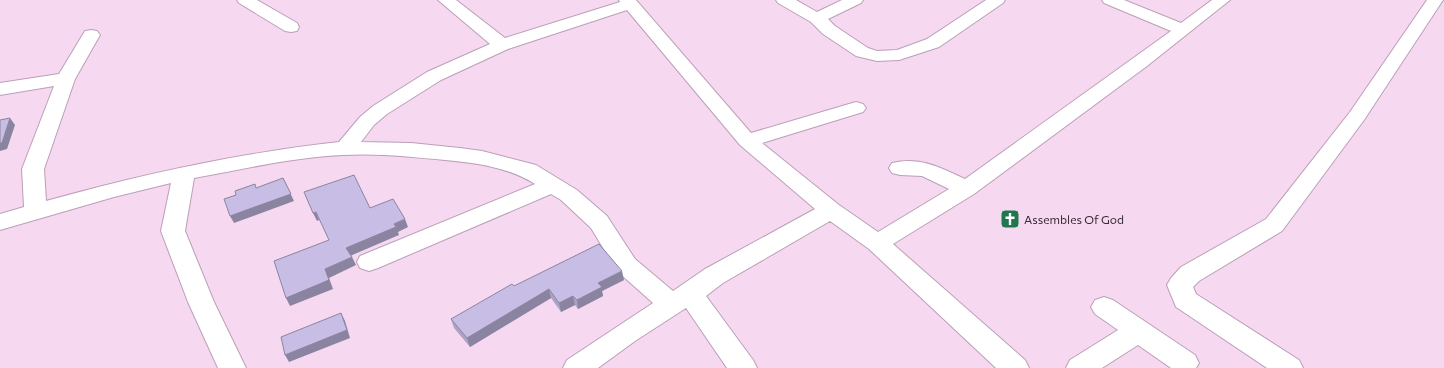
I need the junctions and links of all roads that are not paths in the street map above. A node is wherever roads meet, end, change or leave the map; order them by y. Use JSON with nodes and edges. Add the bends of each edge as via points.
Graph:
{"nodes":[{"id":1,"x":245,"y":0,"type":"edge"},
{"id":2,"x":446,"y":0,"type":"edge"},
{"id":3,"x":784,"y":0,"type":"edge"},
{"id":4,"x":855,"y":0,"type":"edge"},
{"id":5,"x":996,"y":0,"type":"edge"},
{"id":6,"x":1110,"y":0,"type":"edge"},
{"id":7,"x":1222,"y":0,"type":"edge"},
{"id":8,"x":629,"y":2,"type":"edge"},
{"id":9,"x":1436,"y":6,"type":"edge"},
{"id":10,"x":817,"y":18,"type":"junction"},
{"id":11,"x":291,"y":27,"type":"dead end"},
{"id":12,"x":1183,"y":30,"type":"junction"},
{"id":13,"x":91,"y":36,"type":"dead end"},
{"id":14,"x":502,"y":45,"type":"junction"},
{"id":15,"x":66,"y":79,"type":"junction"},
{"id":16,"x":0,"y":89,"type":"edge"},
{"id":17,"x":856,"y":108,"type":"dead end"},
{"id":18,"x":747,"y":142,"type":"junction"},
{"id":19,"x":345,"y":148,"type":"junction"},
{"id":20,"x":900,"y":168,"type":"dead end"},
{"id":21,"x":184,"y":173,"type":"junction"},
{"id":22,"x":553,"y":185,"type":"junction"},
{"id":23,"x":966,"y":189,"type":"junction"},
{"id":24,"x":831,"y":210,"type":"junction"},
{"id":25,"x":36,"y":212,"type":"junction"},
{"id":26,"x":0,"y":222,"type":"edge"},
{"id":27,"x":877,"y":243,"type":"junction"},
{"id":28,"x":369,"y":262,"type":"dead end"},
{"id":29,"x":681,"y":299,"type":"junction"},
{"id":30,"x":1104,"y":307,"type":"dead end"},
{"id":31,"x":1138,"y":331,"type":"junction"},
{"id":32,"x":1185,"y":363,"type":"dead end"},
{"id":33,"x":232,"y":368,"type":"edge"},
{"id":34,"x":577,"y":368,"type":"edge"},
{"id":35,"x":743,"y":368,"type":"edge"},
{"id":36,"x":1015,"y":368,"type":"edge"},
{"id":37,"x":1080,"y":368,"type":"edge"},
{"id":38,"x":1289,"y":368,"type":"edge"}],
"edges":[{"from":1,"to":11,"type":"street"},
{"from":2,"to":14,"type":"street"},
{"from":3,"to":10,"type":"street"},
{"from":4,"to":10,"type":"street"},
{"from":5,"to":10,"type":"street","via":[[933,43],[899,55],[877,56],[862,52],[829,30]]},
{"from":6,"to":12,"type":"street"},
{"from":7,"to":12,"type":"street"},
{"from":8,"to":14,"type":"street"},
{"from":8,"to":18,"type":"street"},
{"from":9,"to":38,"type":"street","via":[[1274,225],[1190,274],[1180,285],[1185,300]]},
{"from":12,"to":23,"type":"street"},
{"from":13,"to":15,"type":"street"},
{"from":14,"to":19,"type":"street","via":[[434,76],[380,110],[367,121]]},
{"from":15,"to":16,"type":"street"},
{"from":15,"to":25,"type":"street","via":[[33,169]]},
{"from":17,"to":18,"type":"street"},
{"from":18,"to":24,"type":"street"},
{"from":19,"to":21,"type":"street","via":[[293,154]]},
{"from":19,"to":22,"type":"street","via":[[411,150],[482,158],[528,170]]},
{"from":20,"to":23,"type":"street","via":[[926,169]]},
{"from":21,"to":25,"type":"street","via":[[111,190]]},
{"from":21,"to":33,"type":"street","via":[[174,231],[201,302]]},
{"from":22,"to":28,"type":"street"},
{"from":22,"to":29,"type":"street","via":[[599,222],[626,265]]},
{"from":23,"to":27,"type":"street"},
{"from":24,"to":27,"type":"street"},
{"from":24,"to":29,"type":"street","via":[[738,261]]},
{"from":25,"to":26,"type":"street"},
{"from":27,"to":36,"type":"street"},
{"from":29,"to":34,"type":"street","via":[[626,333]]},
{"from":29,"to":35,"type":"street"},
{"from":30,"to":31,"type":"street"},
{"from":31,"to":32,"type":"street"},
{"from":31,"to":37,"type":"street"}]}
